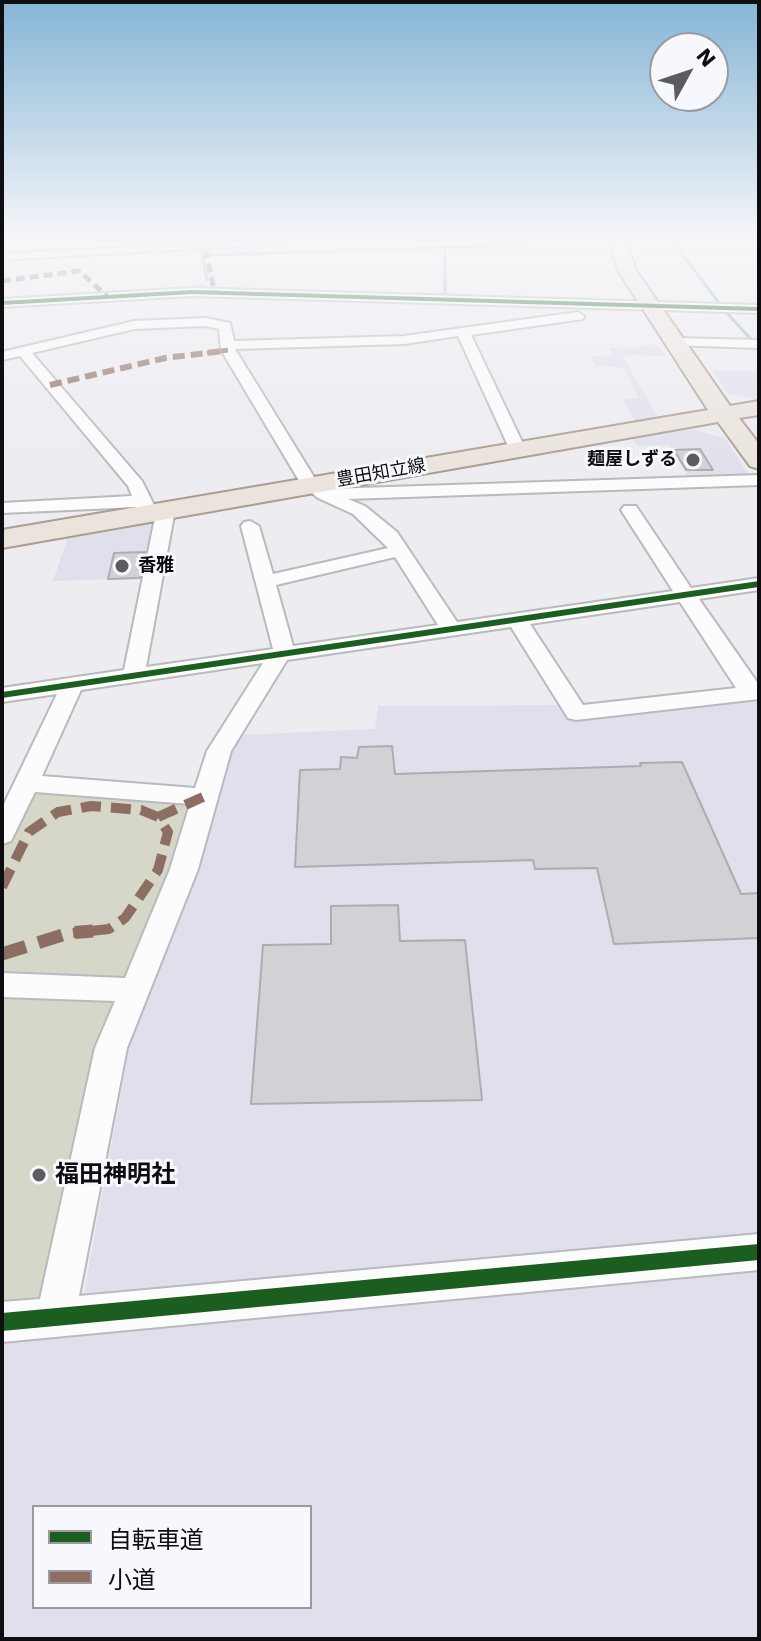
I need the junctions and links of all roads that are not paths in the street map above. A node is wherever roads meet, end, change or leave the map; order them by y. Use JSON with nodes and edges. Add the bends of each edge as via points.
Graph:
{"nodes":[{"id":1,"x":123,"y":313,"type":"edge"},
{"id":2,"x":598,"y":313,"type":"edge"},
{"id":3,"x":656,"y":313,"type":"edge"},
{"id":4,"x":134,"y":325,"type":"junction"},
{"id":5,"x":463,"y":332,"type":"junction"},
{"id":6,"x":674,"y":342,"type":"junction"},
{"id":7,"x":759,"y":344,"type":"edge"},
{"id":8,"x":227,"y":345,"type":"junction"},
{"id":9,"x":23,"y":351,"type":"junction"},
{"id":10,"x":2,"y":356,"type":"edge"},
{"id":11,"x":759,"y":408,"type":"edge"},
{"id":12,"x":725,"y":414,"type":"junction"},
{"id":13,"x":518,"y":450,"type":"junction"},
{"id":14,"x":759,"y":461,"type":"edge"},
{"id":15,"x":759,"y":480,"type":"edge"},
{"id":16,"x":318,"y":490,"type":"junction"},
{"id":17,"x":2,"y":508,"type":"edge"},
{"id":18,"x":153,"y":508,"type":"junction"},
{"id":19,"x":630,"y":510,"type":"dead end"},
{"id":20,"x":250,"y":526,"type":"dead end"},
{"id":21,"x":2,"y":539,"type":"edge"},
{"id":22,"x":402,"y":550,"type":"junction"},
{"id":23,"x":265,"y":582,"type":"junction"},
{"id":24,"x":759,"y":584,"type":"edge"},
{"id":25,"x":686,"y":595,"type":"junction"},
{"id":26,"x":517,"y":619,"type":"junction"},
{"id":27,"x":450,"y":627,"type":"junction"},
{"id":28,"x":283,"y":652,"type":"junction"},
{"id":29,"x":134,"y":674,"type":"junction"},
{"id":30,"x":73,"y":684,"type":"junction"},
{"id":31,"x":755,"y":692,"type":"edge"},
{"id":32,"x":2,"y":695,"type":"edge"},
{"id":33,"x":26,"y":783,"type":"junction"},
{"id":34,"x":203,"y":797,"type":"junction"},
{"id":35,"x":2,"y":835,"type":"edge"},
{"id":36,"x":2,"y":985,"type":"edge"},
{"id":37,"x":135,"y":990,"type":"junction"},
{"id":38,"x":759,"y":1252,"type":"edge"},
{"id":39,"x":55,"y":1318,"type":"junction"},
{"id":40,"x":2,"y":1322,"type":"edge"}],
"edges":[{"from":1,"to":4,"type":"street"},
{"from":2,"to":5,"type":"street"},
{"from":3,"to":6,"type":"main road"},
{"from":4,"to":8,"type":"street","via":[[218,323],[225,326]]},
{"from":4,"to":9,"type":"street"},
{"from":5,"to":8,"type":"street","via":[[372,342]]},
{"from":5,"to":13,"type":"street"},
{"from":6,"to":7,"type":"street"},
{"from":6,"to":12,"type":"main road"},
{"from":8,"to":16,"type":"street"},
{"from":9,"to":10,"type":"street"},
{"from":9,"to":18,"type":"street"},
{"from":11,"to":12,"type":"main road","name":"豊田知立線"},
{"from":12,"to":13,"type":"main road","name":"豊田知立線"},
{"from":12,"to":14,"type":"main road"},
{"from":13,"to":16,"type":"main road","name":"豊田知立線"},
{"from":15,"to":16,"type":"street"},
{"from":16,"to":18,"type":"main road","name":"豊田知立線"},
{"from":16,"to":22,"type":"street","via":[[359,510]]},
{"from":17,"to":18,"type":"street"},
{"from":18,"to":21,"type":"main road","name":"豊田知立線"},
{"from":18,"to":29,"type":"street"},
{"from":19,"to":25,"type":"street"},
{"from":20,"to":23,"type":"street"},
{"from":22,"to":23,"type":"street"},
{"from":22,"to":27,"type":"street"},
{"from":23,"to":28,"type":"street"},
{"from":24,"to":25,"type":"street"},
{"from":25,"to":26,"type":"street"},
{"from":25,"to":31,"type":"street"},
{"from":26,"to":27,"type":"street"},
{"from":26,"to":31,"type":"street","via":[[576,713]]},
{"from":27,"to":28,"type":"street"},
{"from":28,"to":29,"type":"street"},
{"from":28,"to":34,"type":"street","via":[[219,751]]},
{"from":29,"to":30,"type":"street"},
{"from":30,"to":32,"type":"street"},
{"from":30,"to":33,"type":"street"},
{"from":33,"to":34,"type":"street"},
{"from":33,"to":35,"type":"street"},
{"from":34,"to":37,"type":"street","via":[[184,869]]},
{"from":36,"to":37,"type":"street"},
{"from":37,"to":39,"type":"street","via":[[111,1048]]},
{"from":38,"to":39,"type":"street"},
{"from":39,"to":40,"type":"street"}]}
